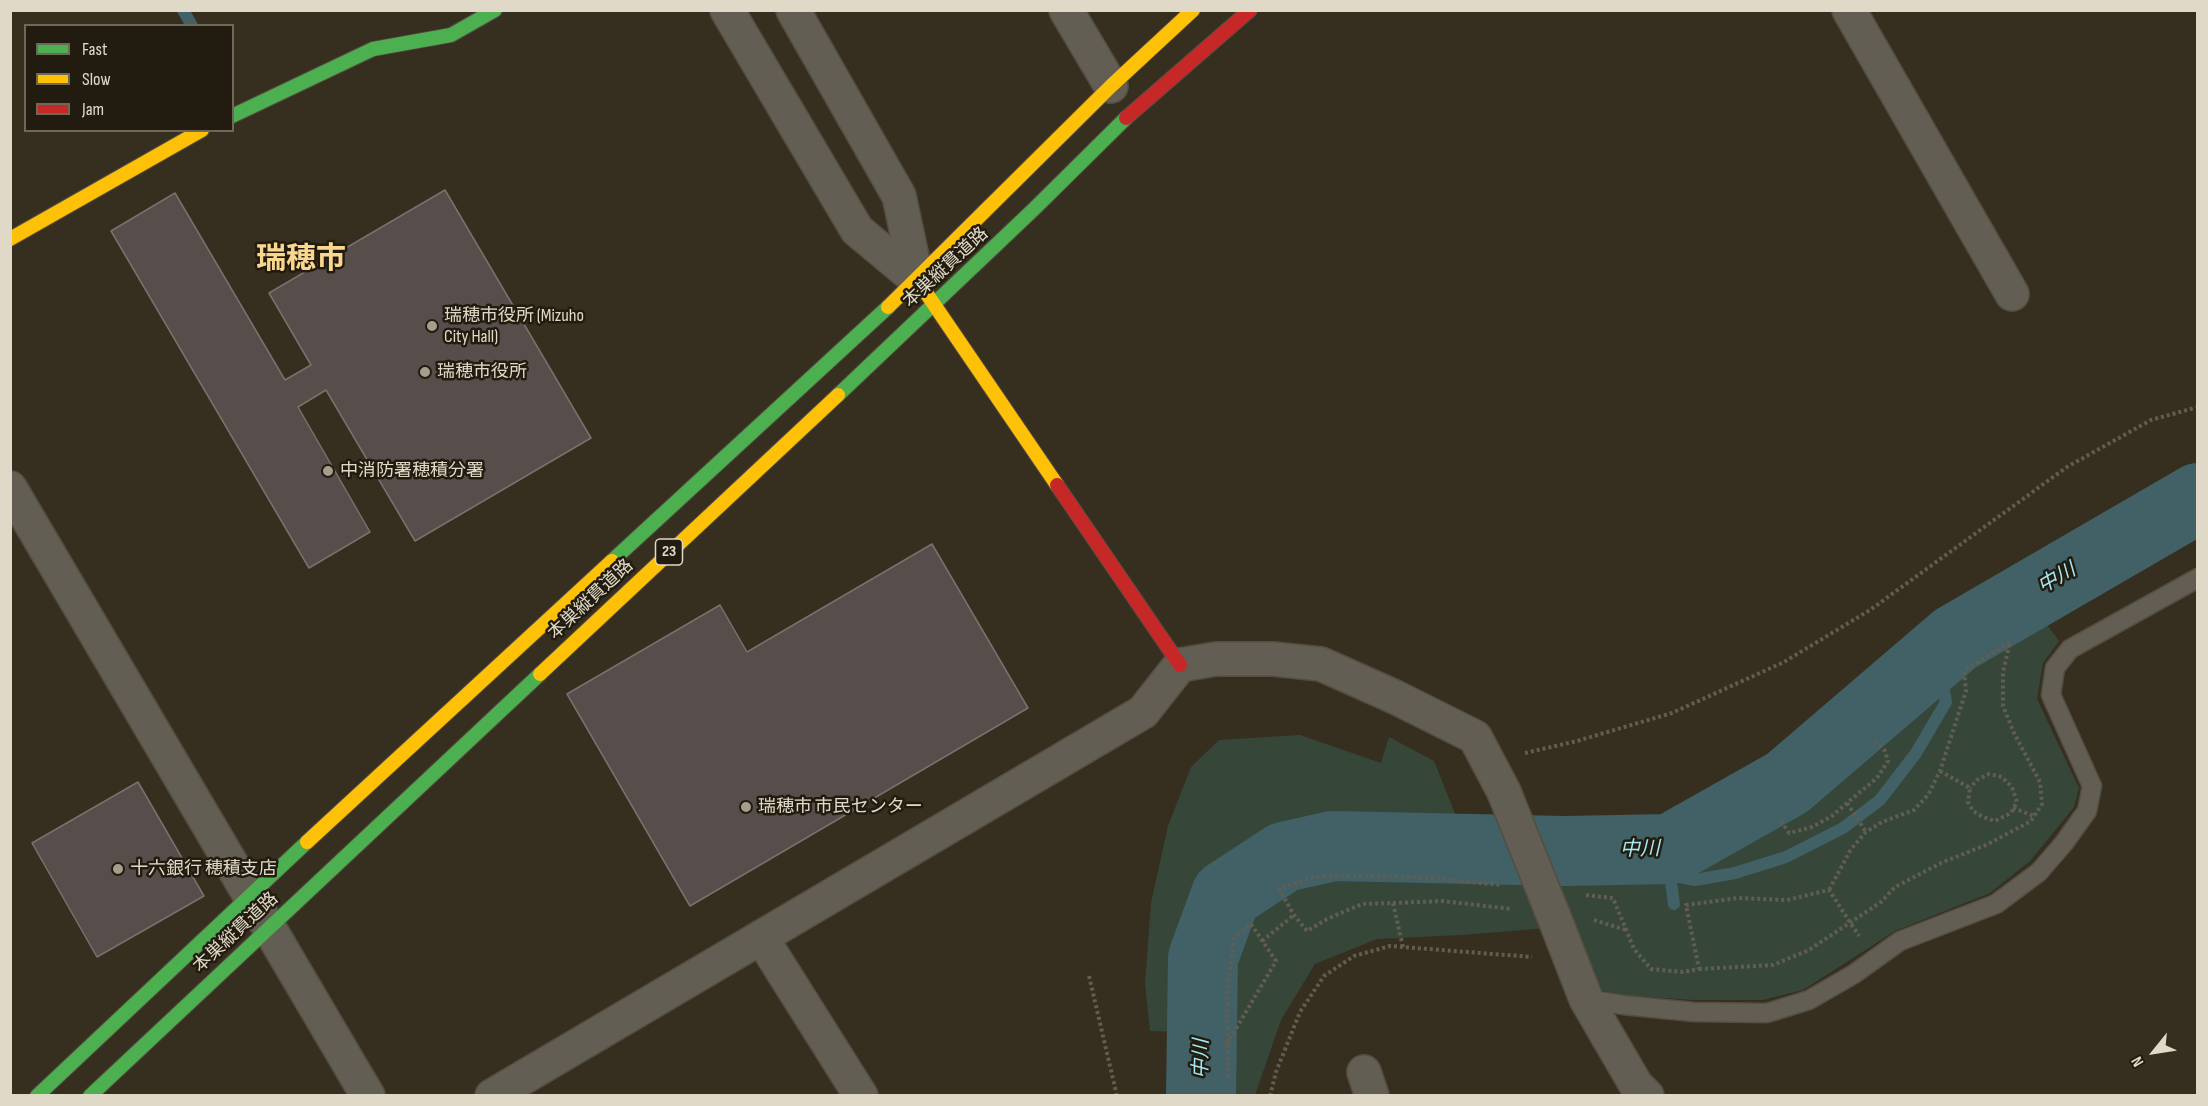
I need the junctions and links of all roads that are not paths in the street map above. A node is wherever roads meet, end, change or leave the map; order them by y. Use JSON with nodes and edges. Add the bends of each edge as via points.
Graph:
{"nodes":[{"id":1,"x":495,"y":10,"type":"edge"},
{"id":2,"x":727,"y":10,"type":"edge"},
{"id":3,"x":793,"y":10,"type":"edge"},
{"id":4,"x":1066,"y":10,"type":"edge"},
{"id":5,"x":1193,"y":10,"type":"edge"},
{"id":6,"x":1269,"y":10,"type":"edge"},
{"id":7,"x":1849,"y":10,"type":"edge"},
{"id":8,"x":1241,"y":19,"type":"edge"},
{"id":9,"x":1111,"y":86,"type":"junction"},
{"id":10,"x":234,"y":115,"type":"edge"},
{"id":11,"x":198,"y":132,"type":"edge"},
{"id":12,"x":10,"y":239,"type":"edge"},
{"id":13,"x":926,"y":292,"type":"junction"},
{"id":14,"x":2012,"y":294,"type":"dead end"},
{"id":15,"x":10,"y":488,"type":"edge"},
{"id":16,"x":2198,"y":578,"type":"edge"},
{"id":17,"x":1180,"y":665,"type":"junction"},
{"id":18,"x":250,"y":895,"type":"junction"},
{"id":19,"x":268,"y":927,"type":"junction"},
{"id":20,"x":761,"y":937,"type":"junction"},
{"id":21,"x":1586,"y":999,"type":"junction"},
{"id":22,"x":37,"y":1095,"type":"edge"},
{"id":23,"x":90,"y":1095,"type":"edge"},
{"id":24,"x":369,"y":1095,"type":"edge"},
{"id":25,"x":492,"y":1095,"type":"edge"},
{"id":26,"x":861,"y":1095,"type":"edge"},
{"id":27,"x":1647,"y":1095,"type":"edge"}],
"edges":[{"from":1,"to":10,"type":"main road","via":[[451,35],[373,49]]},
{"from":2,"to":13,"type":"street","via":[[857,230]]},
{"from":3,"to":13,"type":"street","via":[[899,196]]},
{"from":4,"to":9,"type":"street"},
{"from":5,"to":9,"type":"main road","name":"本巣縦貫道路","number":"23"},
{"from":6,"to":8,"type":"street"},
{"from":7,"to":14,"type":"street"},
{"from":8,"to":13,"type":"main road","name":"本巣縦貫道路","number":"23","via":[[1132,112],[1034,209]]},
{"from":9,"to":13,"type":"main road","name":"本巣縦貫道路","number":"23"},
{"from":11,"to":12,"type":"main road"},
{"from":13,"to":17,"type":"main road"},
{"from":13,"to":18,"type":"main road","name":"本巣縦貫道路","number":"23"},
{"from":13,"to":19,"type":"main road","name":"本巣縦貫道路","number":"23"},
{"from":15,"to":18,"type":"street"},
{"from":16,"to":21,"type":"lane","via":[[2070,649],[2055,668],[2051,695],[2092,786],[2087,811],[2039,872],[1996,904],[1900,941],[1809,1000],[1767,1013],[1694,1012]]},
{"from":17,"to":20,"type":"street","via":[[1143,712]]},
{"from":17,"to":21,"type":"street","bridge":true,"via":[[1216,659],[1321,664],[1475,737],[1504,792]]},
{"from":18,"to":19,"type":"street"},
{"from":18,"to":22,"type":"main road","name":"本巣縦貫道路","number":"23"},
{"from":19,"to":23,"type":"main road","name":"本巣縦貫道路","number":"23"},
{"from":19,"to":24,"type":"street"},
{"from":20,"to":25,"type":"street"},
{"from":20,"to":26,"type":"street"},
{"from":21,"to":27,"type":"street","via":[[1636,1085]]}]}
